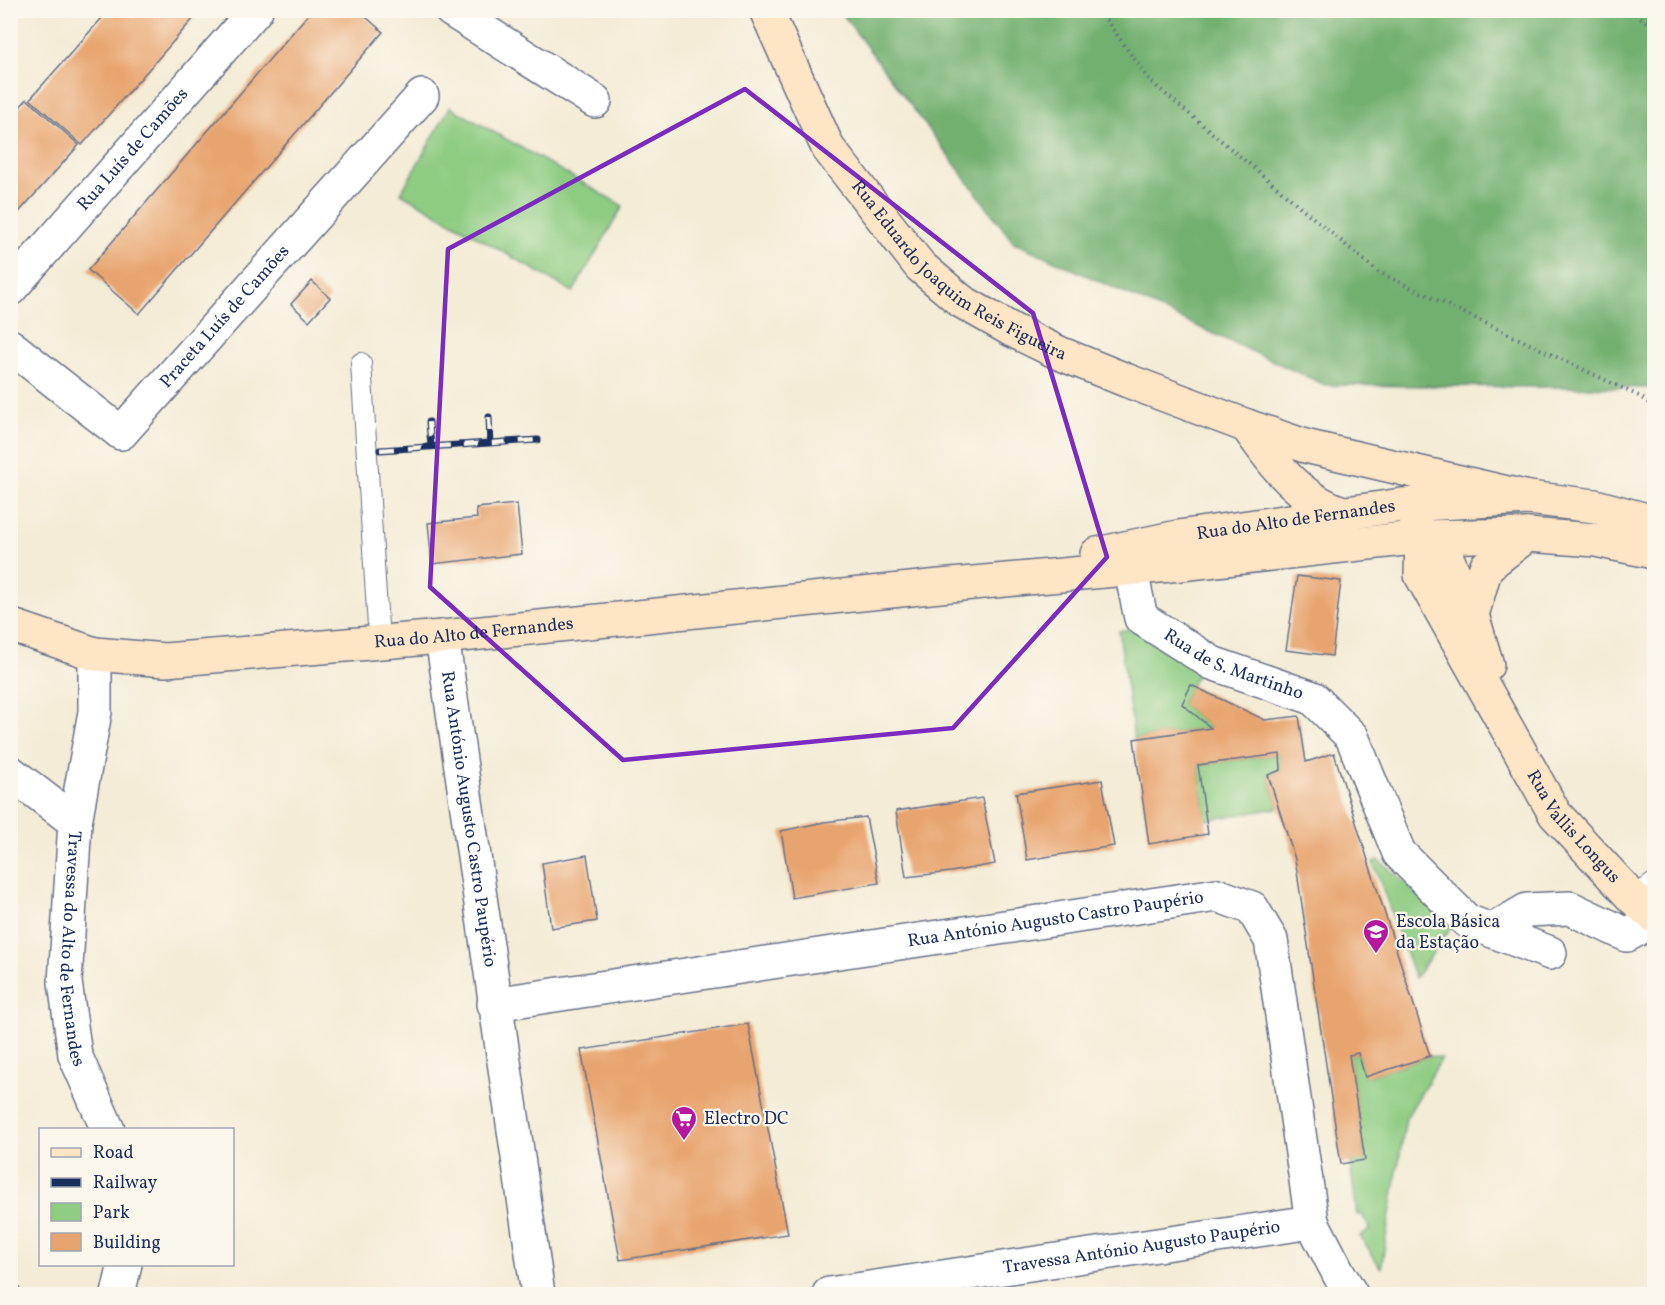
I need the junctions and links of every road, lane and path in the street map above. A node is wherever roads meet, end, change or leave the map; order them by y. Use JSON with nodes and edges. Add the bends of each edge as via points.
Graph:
{"nodes":[{"id":1,"x":256,"y":10,"type":"edge"},
{"id":2,"x":451,"y":10,"type":"edge"},
{"id":3,"x":766,"y":10,"type":"edge"},
{"id":4,"x":1100,"y":10,"type":"edge"},
{"id":5,"x":1631,"y":10,"type":"edge"},
{"id":6,"x":1654,"y":28,"type":"edge"},
{"id":7,"x":422,"y":96,"type":"dead end"},
{"id":8,"x":595,"y":101,"type":"dead end"},
{"id":9,"x":10,"y":289,"type":"edge"},
{"id":10,"x":10,"y":346,"type":"edge"},
{"id":11,"x":361,"y":363,"type":"dead end"},
{"id":12,"x":1654,"y":407,"type":"edge"},
{"id":13,"x":1247,"y":426,"type":"junction"},
{"id":14,"x":1305,"y":446,"type":"junction"},
{"id":15,"x":1275,"y":466,"type":"junction"},
{"id":16,"x":1529,"y":498,"type":"junction"},
{"id":17,"x":1402,"y":505,"type":"junction"},
{"id":18,"x":1342,"y":513,"type":"junction"},
{"id":19,"x":1654,"y":522,"type":"edge"},
{"id":20,"x":1240,"y":528,"type":"junction"},
{"id":21,"x":1527,"y":535,"type":"junction"},
{"id":22,"x":1422,"y":537,"type":"junction"},
{"id":23,"x":1654,"y":552,"type":"edge"},
{"id":24,"x":1128,"y":558,"type":"junction"},
{"id":25,"x":1472,"y":615,"type":"junction"},
{"id":26,"x":10,"y":625,"type":"edge"},
{"id":27,"x":442,"y":637,"type":"junction"},
{"id":28,"x":379,"y":642,"type":"junction"},
{"id":29,"x":95,"y":654,"type":"junction"},
{"id":30,"x":1506,"y":727,"type":"junction"},
{"id":31,"x":10,"y":772,"type":"edge"},
{"id":32,"x":75,"y":822,"type":"junction"},
{"id":33,"x":1649,"y":904,"type":"edge"},
{"id":34,"x":1493,"y":930,"type":"junction"},
{"id":35,"x":1550,"y":953,"type":"dead end"},
{"id":36,"x":494,"y":1004,"type":"junction"},
{"id":37,"x":107,"y":1128,"type":"edge"},
{"id":38,"x":1312,"y":1222,"type":"junction"},
{"id":39,"x":125,"y":1266,"type":"edge"},
{"id":40,"x":118,"y":1294,"type":"edge"},
{"id":41,"x":538,"y":1294,"type":"edge"},
{"id":42,"x":829,"y":1294,"type":"edge"},
{"id":43,"x":1352,"y":1294,"type":"edge"}],
"edges":[{"from":1,"to":9,"type":"street","name":"Rua Luís de Camões"},
{"from":2,"to":8,"type":"street"},
{"from":3,"to":13,"type":"main road","name":"Rua Eduardo Joaquim Reis Figueira","via":[[828,148],[920,266],[961,301],[1012,330],[1128,381]]},
{"from":4,"to":12,"type":"path","via":[[1150,81],[1378,272],[1639,396]]},
{"from":5,"to":6,"type":"path"},
{"from":7,"to":10,"type":"street","name":"Praceta Luís de Camões","via":[[121,433]]},
{"from":11,"to":28,"type":"lane"},
{"from":13,"to":14,"type":"main road","name":"Rua Eduardo Joaquim Reis Figueira"},
{"from":13,"to":15,"type":"main road"},
{"from":14,"to":16,"type":"main road"},
{"from":14,"to":17,"type":"main road","via":[[1363,477]]},
{"from":15,"to":18,"type":"main road","via":[[1307,496]]},
{"from":15,"to":20,"type":"main road","via":[[1268,502]]},
{"from":16,"to":17,"type":"main road","name":"Rua do Alto de Fernandes"},
{"from":16,"to":19,"type":"main road","name":"Rua do Alto de Fernandes","via":[[1595,506]]},
{"from":17,"to":18,"type":"main road","name":"Rua do Alto de Fernandes"},
{"from":17,"to":22,"type":"main road"},
{"from":18,"to":20,"type":"main road","name":"Rua do Alto de Fernandes"},
{"from":18,"to":22,"type":"main road"},
{"from":20,"to":24,"type":"main road","name":"Rua do Alto de Fernandes","via":[[1178,537]]},
{"from":21,"to":22,"type":"main road","name":"Rua do Alto de Fernandes"},
{"from":21,"to":23,"type":"main road","name":"Rua do Alto de Fernandes","via":[[1596,540]]},
{"from":21,"to":25,"type":"main road","via":[[1486,567]]},
{"from":22,"to":24,"type":"main road","name":"Rua do Alto de Fernandes"},
{"from":22,"to":25,"type":"main road","via":[[1447,558]]},
{"from":22,"to":30,"type":"main road","via":[[1421,575]]},
{"from":24,"to":27,"type":"main road","name":"Rua do Alto de Fernandes","via":[[940,586]]},
{"from":24,"to":34,"type":"street","name":"Rua de S. Martinho","via":[[1141,618],[1212,663],[1313,698],[1352,737],[1399,854],[1467,921]]},
{"from":25,"to":30,"type":"main road"},
{"from":26,"to":29,"type":"main road","name":"Rua do Alto de Fernandes"},
{"from":27,"to":28,"type":"main road","name":"Rua do Alto de Fernandes"},
{"from":27,"to":36,"type":"street","name":"Rua António Augusto Castro Paupério"},
{"from":28,"to":29,"type":"main road","name":"Rua do Alto de Fernandes","via":[[165,660]]},
{"from":29,"to":32,"type":"street","name":"Travessa do Alto de Fernandes","via":[[95,712]]},
{"from":30,"to":33,"type":"main road","name":"Rua Vallis Longus","via":[[1555,814]]},
{"from":31,"to":32,"type":"street"},
{"from":32,"to":37,"type":"street","name":"Travessa do Alto de Fernandes","via":[[65,982],[75,1055]]},
{"from":33,"to":34,"type":"street","via":[[1627,935],[1570,908],[1527,910]]},
{"from":34,"to":35,"type":"street","name":"Rua de S. Martinho"},
{"from":36,"to":38,"type":"street","name":"Rua António Augusto Castro Paupério","via":[[1217,895],[1252,908],[1271,940]]},
{"from":36,"to":41,"type":"street","name":"Rua António Augusto Castro Paupério"},
{"from":38,"to":42,"type":"street","name":"Travessa António Augusto Paupério"},
{"from":38,"to":43,"type":"street","name":"Rua António Augusto Castro Paupério"},
{"from":39,"to":40,"type":"street"}]}
